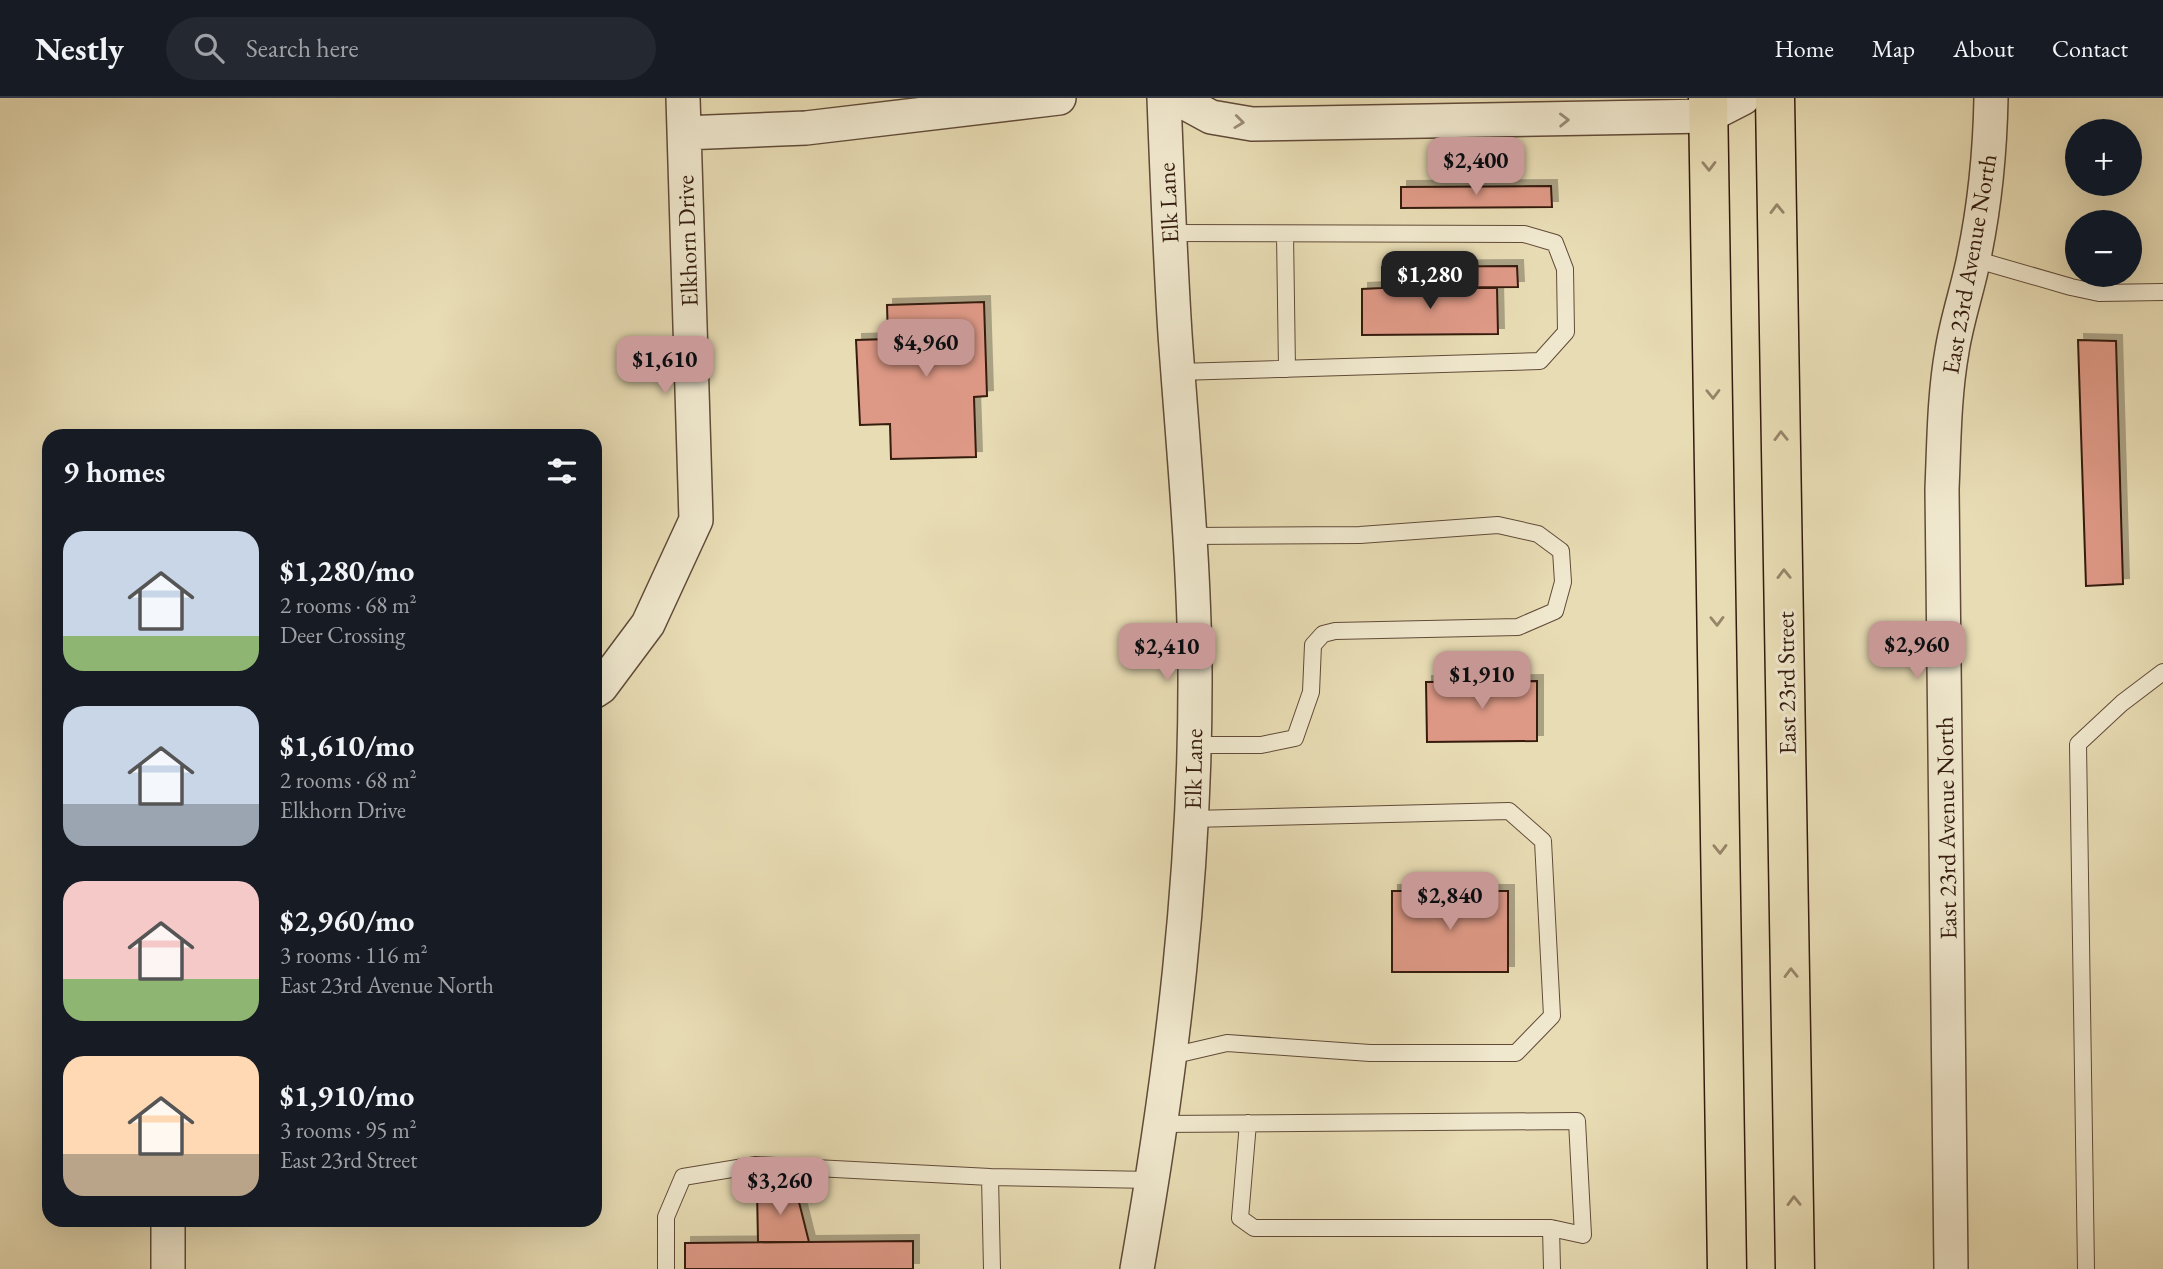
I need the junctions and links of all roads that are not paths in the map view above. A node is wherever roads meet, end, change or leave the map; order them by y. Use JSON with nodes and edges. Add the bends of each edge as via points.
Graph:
{"nodes":[{"id":1,"x":683,"y":98,"type":"edge"},
{"id":2,"x":1059,"y":98,"type":"edge"},
{"id":3,"x":1164,"y":98,"type":"edge"},
{"id":4,"x":1176,"y":98,"type":"edge"},
{"id":5,"x":1743,"y":98,"type":"edge"},
{"id":6,"x":1776,"y":98,"type":"edge"},
{"id":7,"x":1991,"y":98,"type":"edge"},
{"id":8,"x":1708,"y":107,"type":"edge"},
{"id":9,"x":684,"y":133,"type":"junction"},
{"id":10,"x":1170,"y":233,"type":"junction"},
{"id":11,"x":1285,"y":234,"type":"junction"},
{"id":12,"x":1974,"y":259,"type":"junction"},
{"id":13,"x":2163,"y":292,"type":"edge"},
{"id":14,"x":1287,"y":369,"type":"junction"},
{"id":15,"x":1178,"y":372,"type":"junction"},
{"id":16,"x":1189,"y":536,"type":"junction"},
{"id":17,"x":2163,"y":672,"type":"edge"},
{"id":18,"x":602,"y":686,"type":"edge"},
{"id":19,"x":1194,"y":745,"type":"junction"},
{"id":20,"x":1192,"y":819,"type":"junction"},
{"id":21,"x":1171,"y":1056,"type":"junction"},
{"id":22,"x":1248,"y":1123,"type":"junction"},
{"id":23,"x":1160,"y":1124,"type":"junction"},
{"id":24,"x":990,"y":1177,"type":"junction"},
{"id":25,"x":1152,"y":1180,"type":"junction"},
{"id":26,"x":168,"y":1227,"type":"edge"},
{"id":27,"x":1551,"y":1228,"type":"junction"},
{"id":28,"x":168,"y":1269,"type":"edge"},
{"id":29,"x":666,"y":1269,"type":"edge"},
{"id":30,"x":992,"y":1269,"type":"edge"},
{"id":31,"x":1137,"y":1269,"type":"edge"},
{"id":32,"x":1552,"y":1269,"type":"edge"},
{"id":33,"x":1727,"y":1269,"type":"edge"},
{"id":34,"x":1796,"y":1269,"type":"edge"},
{"id":35,"x":1951,"y":1269,"type":"edge"},
{"id":36,"x":2086,"y":1269,"type":"edge"}],
"edges":[{"from":1,"to":9,"type":"street","name":"Elkhorn Drive"},
{"from":2,"to":9,"type":"street","via":[[806,128]]},
{"from":3,"to":10,"type":"street","name":"Elk Lane"},
{"from":4,"to":8,"type":"street","one_way":true,"via":[[1210,117],[1252,124]]},
{"from":5,"to":8,"type":"street"},
{"from":34,"to":6,"type":"main road","name":"East 23rd Street","one_way":true},
{"from":7,"to":12,"type":"street","name":"East 23rd Avenue North","via":[[1990,154]]},
{"from":8,"to":33,"type":"main road","one_way":true},
{"from":9,"to":18,"type":"street","name":"Elkhorn Drive","via":[[696,520],[648,624]]},
{"from":10,"to":11,"type":"lane"},
{"from":10,"to":15,"type":"street","name":"Elk Lane"},
{"from":11,"to":14,"type":"lane"},
{"from":11,"to":14,"type":"lane","via":[[1524,234],[1555,243],[1565,270],[1566,332],[1540,362]]},
{"from":12,"to":13,"type":"lane","via":[[2099,293]]},
{"from":12,"to":35,"type":"street","name":"East 23rd Avenue North","via":[[1948,378],[1942,489]]},
{"from":14,"to":15,"type":"lane"},
{"from":15,"to":16,"type":"street","name":"Elk Lane"},
{"from":16,"to":19,"type":"street","name":"Elk Lane"},
{"from":16,"to":19,"type":"lane","via":[[1360,535],[1498,525],[1538,534],[1561,551],[1563,582],[1555,611],[1518,627],[1323,634],[1313,645],[1311,692],[1295,738],[1261,745]]},
{"from":17,"to":36,"type":"lane","via":[[2078,744]]},
{"from":19,"to":20,"type":"street","name":"Elk Lane"},
{"from":20,"to":21,"type":"street","name":"Elk Lane"},
{"from":20,"to":21,"type":"lane","via":[[1509,811],[1543,841],[1552,1016],[1516,1053],[1370,1053],[1227,1043]]},
{"from":21,"to":23,"type":"street","name":"Elk Lane"},
{"from":22,"to":23,"type":"lane"},
{"from":22,"to":27,"type":"lane","via":[[1240,1218],[1254,1228]]},
{"from":22,"to":27,"type":"lane","via":[[1577,1121],[1583,1235]]},
{"from":23,"to":25,"type":"street","name":"Elk Lane"},
{"from":24,"to":25,"type":"lane"},
{"from":24,"to":29,"type":"lane","via":[[756,1164],[683,1177],[666,1217]]},
{"from":24,"to":30,"type":"lane"},
{"from":25,"to":31,"type":"street","name":"Elk Lane"},
{"from":26,"to":28,"type":"street"},
{"from":27,"to":32,"type":"lane"}]}
